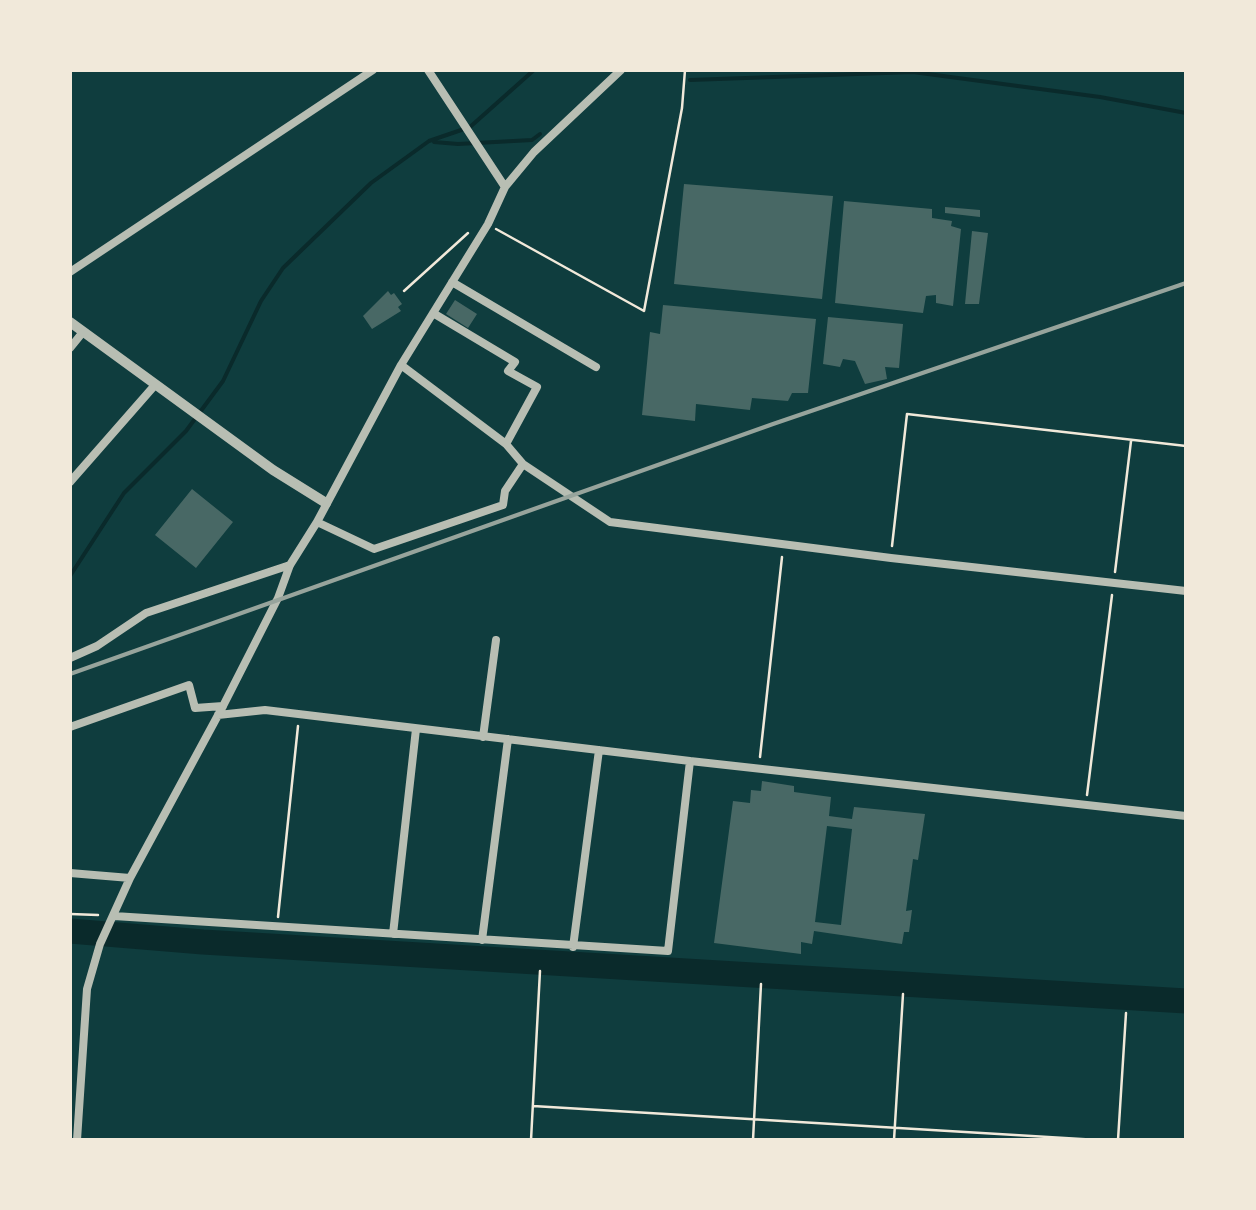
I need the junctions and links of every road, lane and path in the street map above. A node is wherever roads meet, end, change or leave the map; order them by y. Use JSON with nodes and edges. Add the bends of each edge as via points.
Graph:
{"nodes":[{"id":1,"x":373,"y":70,"type":"edge"},
{"id":2,"x":428,"y":70,"type":"edge"},
{"id":3,"x":621,"y":70,"type":"edge"},
{"id":4,"x":685,"y":70,"type":"edge"},
{"id":5,"x":506,"y":187,"type":"junction"},
{"id":6,"x":488,"y":224,"type":"junction"},
{"id":7,"x":70,"y":272,"type":"edge"},
{"id":8,"x":452,"y":282,"type":"junction"},
{"id":9,"x":404,"y":291,"type":"dead end"},
{"id":10,"x":433,"y":314,"type":"junction"},
{"id":11,"x":70,"y":322,"type":"edge"},
{"id":12,"x":84,"y":332,"type":"junction"},
{"id":13,"x":70,"y":348,"type":"edge"},
{"id":14,"x":401,"y":365,"type":"junction"},
{"id":15,"x":596,"y":367,"type":"dead end"},
{"id":16,"x":155,"y":385,"type":"junction"},
{"id":17,"x":1131,"y":440,"type":"junction"},
{"id":18,"x":506,"y":444,"type":"junction"},
{"id":19,"x":1186,"y":446,"type":"edge"},
{"id":20,"x":523,"y":464,"type":"junction"},
{"id":21,"x":70,"y":482,"type":"edge"},
{"id":22,"x":326,"y":503,"type":"junction"},
{"id":23,"x":317,"y":522,"type":"junction"},
{"id":24,"x":784,"y":545,"type":"junction"},
{"id":25,"x":891,"y":558,"type":"junction"},
{"id":26,"x":290,"y":564,"type":"junction"},
{"id":27,"x":1114,"y":582,"type":"junction"},
{"id":28,"x":1186,"y":591,"type":"edge"},
{"id":29,"x":496,"y":640,"type":"dead end"},
{"id":30,"x":70,"y":658,"type":"edge"},
{"id":31,"x":220,"y":711,"type":"junction"},
{"id":32,"x":300,"y":715,"type":"junction"},
{"id":33,"x":70,"y":726,"type":"edge"},
{"id":34,"x":416,"y":729,"type":"junction"},
{"id":35,"x":483,"y":736,"type":"junction"},
{"id":36,"x":508,"y":739,"type":"junction"},
{"id":37,"x":599,"y":750,"type":"junction"},
{"id":38,"x":690,"y":761,"type":"junction"},
{"id":39,"x":758,"y":768,"type":"junction"},
{"id":40,"x":1086,"y":804,"type":"junction"},
{"id":41,"x":1186,"y":816,"type":"edge"},
{"id":42,"x":70,"y":873,"type":"edge"},
{"id":43,"x":130,"y":878,"type":"junction"},
{"id":44,"x":70,"y":914,"type":"edge"},
{"id":45,"x":112,"y":919,"type":"junction"},
{"id":46,"x":276,"y":926,"type":"junction"},
{"id":47,"x":393,"y":934,"type":"junction"},
{"id":48,"x":482,"y":940,"type":"junction"},
{"id":49,"x":573,"y":947,"type":"junction"},
{"id":50,"x":540,"y":972,"type":"dead end"},
{"id":51,"x":761,"y":984,"type":"dead end"},
{"id":52,"x":903,"y":994,"type":"dead end"},
{"id":53,"x":1126,"y":1012,"type":"dead end"},
{"id":54,"x":533,"y":1106,"type":"junction"},
{"id":55,"x":754,"y":1119,"type":"junction"},
{"id":56,"x":895,"y":1128,"type":"junction"},
{"id":57,"x":77,"y":1140,"type":"edge"},
{"id":58,"x":531,"y":1140,"type":"edge"},
{"id":59,"x":753,"y":1140,"type":"edge"},
{"id":60,"x":894,"y":1140,"type":"edge"},
{"id":61,"x":1098,"y":1140,"type":"edge"},
{"id":62,"x":1118,"y":1140,"type":"edge"}],
"edges":[{"from":1,"to":7,"type":"street"},
{"from":2,"to":5,"type":"street"},
{"from":3,"to":5,"type":"street"},
{"from":4,"to":6,"type":"path","via":[[644,311]]},
{"from":5,"to":6,"type":"street"},
{"from":6,"to":8,"type":"street"},
{"from":6,"to":9,"type":"path","via":[[479,223]]},
{"from":8,"to":10,"type":"street"},
{"from":8,"to":15,"type":"street"},
{"from":10,"to":14,"type":"street"},
{"from":10,"to":18,"type":"street","via":[[515,362],[508,371],[537,387]]},
{"from":11,"to":12,"type":"street"},
{"from":12,"to":13,"type":"street"},
{"from":12,"to":16,"type":"street"},
{"from":14,"to":18,"type":"street"},
{"from":14,"to":22,"type":"street"},
{"from":16,"to":21,"type":"street"},
{"from":16,"to":22,"type":"street"},
{"from":17,"to":19,"type":"path"},
{"from":17,"to":25,"type":"path","via":[[908,414]]},
{"from":17,"to":27,"type":"path"},
{"from":18,"to":20,"type":"street"},
{"from":20,"to":23,"type":"street","via":[[503,505],[374,549]]},
{"from":20,"to":24,"type":"street","via":[[610,522]]},
{"from":22,"to":23,"type":"street"},
{"from":23,"to":26,"type":"street"},
{"from":24,"to":25,"type":"street"},
{"from":24,"to":39,"type":"path"},
{"from":25,"to":27,"type":"street"},
{"from":26,"to":30,"type":"street","via":[[146,613]]},
{"from":26,"to":31,"type":"street"},
{"from":27,"to":28,"type":"street"},
{"from":27,"to":40,"type":"path"},
{"from":29,"to":35,"type":"street"},
{"from":31,"to":32,"type":"street"},
{"from":31,"to":33,"type":"street","via":[[195,708],[189,685]]},
{"from":31,"to":43,"type":"street"},
{"from":32,"to":34,"type":"street"},
{"from":32,"to":46,"type":"path"},
{"from":34,"to":35,"type":"street"},
{"from":34,"to":47,"type":"street"},
{"from":35,"to":36,"type":"street"},
{"from":36,"to":37,"type":"street"},
{"from":36,"to":48,"type":"street"},
{"from":37,"to":38,"type":"street"},
{"from":37,"to":49,"type":"street"},
{"from":38,"to":39,"type":"street"},
{"from":38,"to":49,"type":"street","via":[[668,952]]},
{"from":39,"to":40,"type":"street"},
{"from":40,"to":41,"type":"street"},
{"from":42,"to":43,"type":"street"},
{"from":43,"to":45,"type":"street"},
{"from":44,"to":45,"type":"path"},
{"from":45,"to":46,"type":"street"},
{"from":45,"to":57,"type":"street","via":[[87,989]]},
{"from":46,"to":47,"type":"street"},
{"from":47,"to":48,"type":"street"},
{"from":48,"to":49,"type":"street"},
{"from":50,"to":54,"type":"path"},
{"from":51,"to":55,"type":"path"},
{"from":52,"to":56,"type":"path"},
{"from":53,"to":62,"type":"path"},
{"from":54,"to":55,"type":"path"},
{"from":54,"to":58,"type":"path"},
{"from":55,"to":56,"type":"path"},
{"from":55,"to":59,"type":"path"},
{"from":56,"to":60,"type":"path"},
{"from":56,"to":61,"type":"path"}]}
